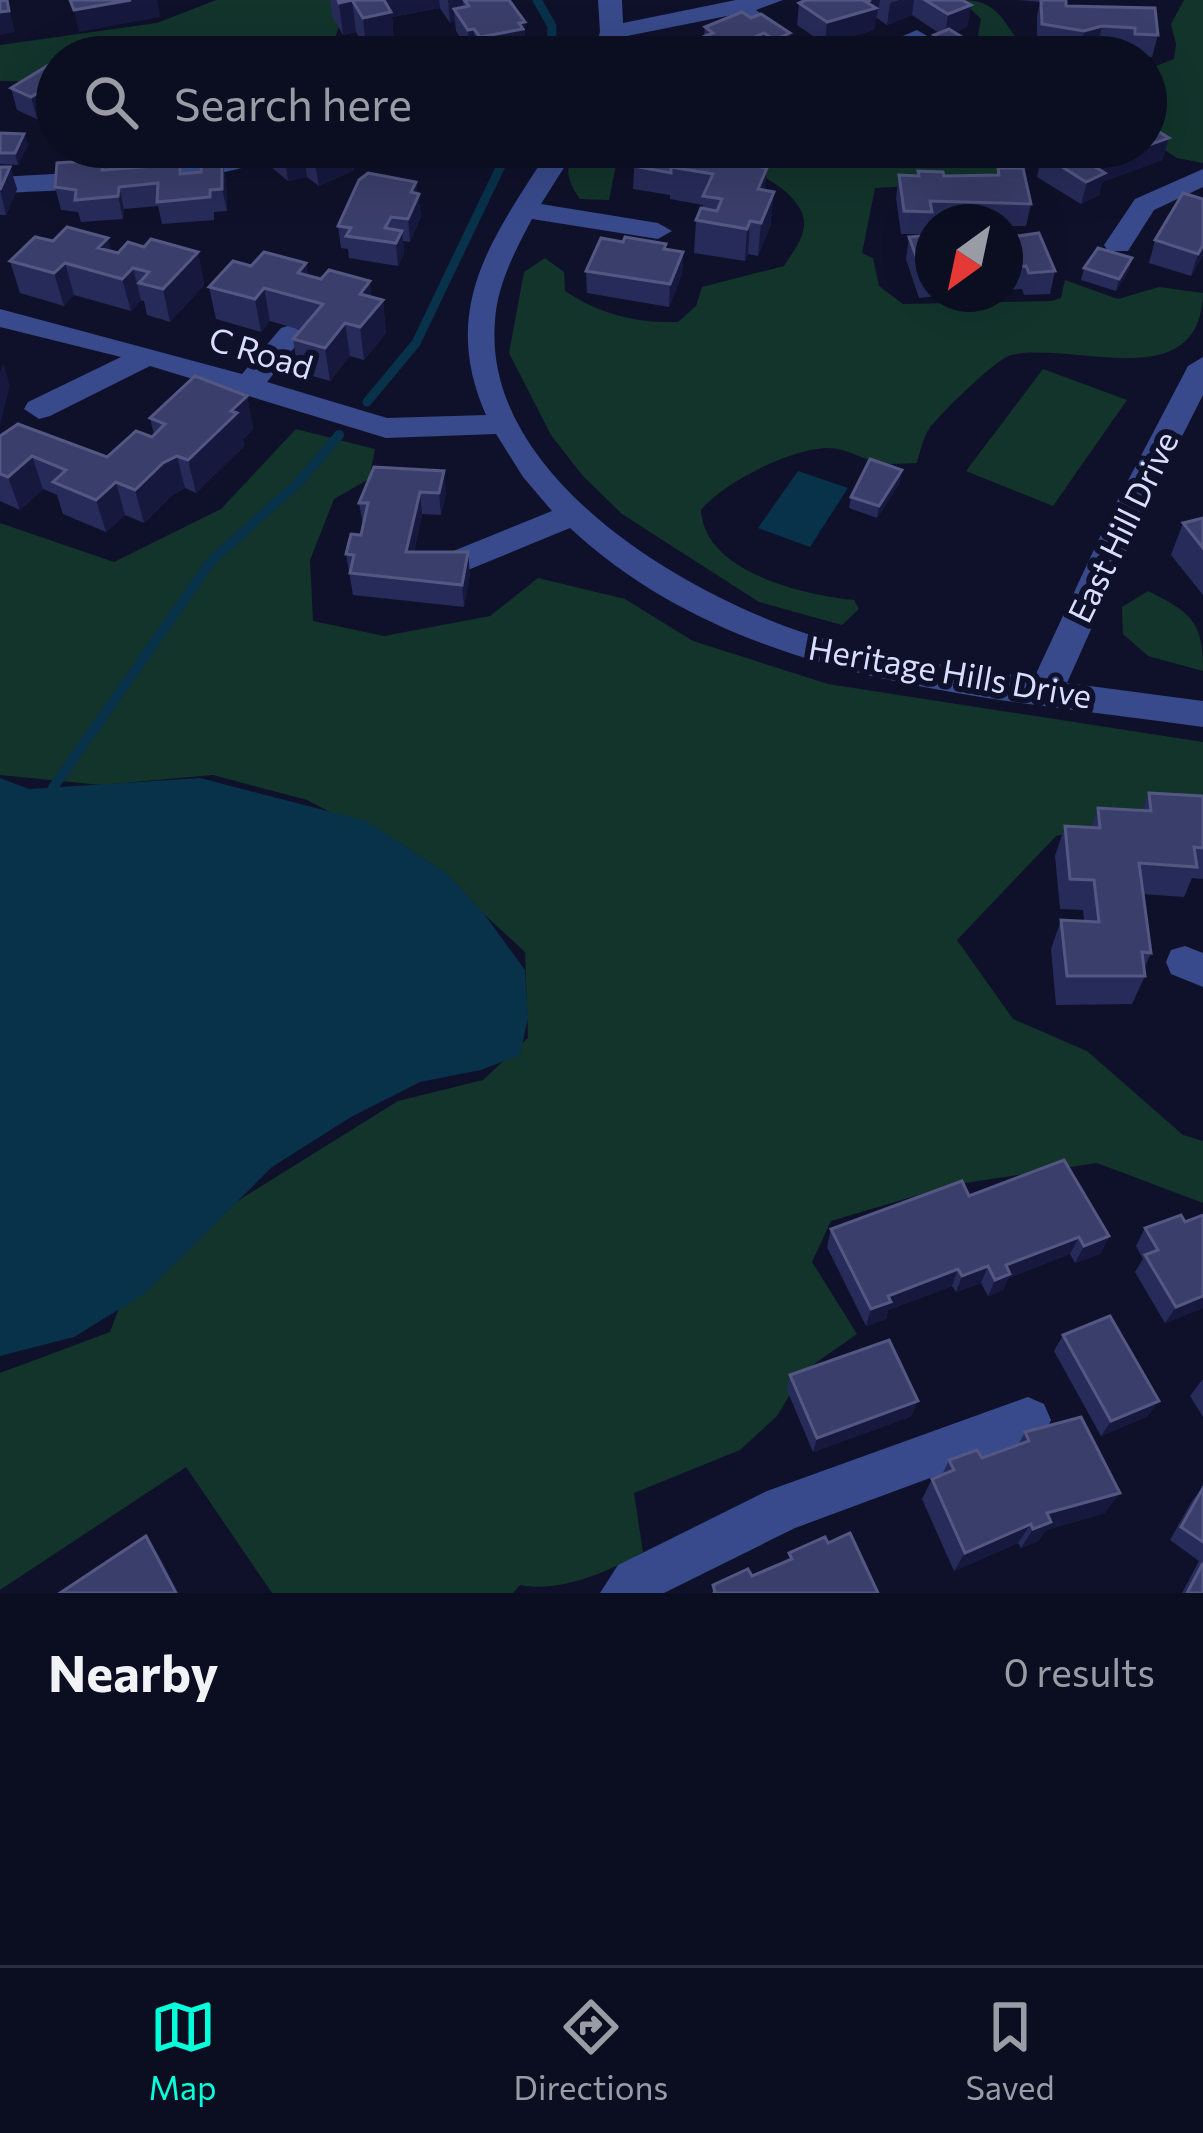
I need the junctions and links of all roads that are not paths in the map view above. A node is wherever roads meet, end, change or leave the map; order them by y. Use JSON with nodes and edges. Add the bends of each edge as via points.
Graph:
{"nodes":[{"id":1,"x":610,"y":0,"type":"edge"},
{"id":2,"x":772,"y":0,"type":"edge"},
{"id":3,"x":740,"y":9,"type":"junction"},
{"id":4,"x":612,"y":32,"type":"junction"},
{"id":5,"x":611,"y":36,"type":"edge"},
{"id":6,"x":778,"y":36,"type":"edge"},
{"id":7,"x":198,"y":168,"type":"edge"},
{"id":8,"x":551,"y":168,"type":"edge"},
{"id":9,"x":1203,"y":177,"type":"edge"},
{"id":10,"x":0,"y":185,"type":"edge"},
{"id":11,"x":525,"y":210,"type":"junction"},
{"id":12,"x":658,"y":231,"type":"dead end"},
{"id":13,"x":1118,"y":245,"type":"dead end"},
{"id":14,"x":0,"y":318,"type":"edge"},
{"id":15,"x":291,"y":334,"type":"edge"},
{"id":16,"x":147,"y":356,"type":"junction"},
{"id":17,"x":1203,"y":366,"type":"edge"},
{"id":18,"x":248,"y":386,"type":"junction"},
{"id":19,"x":39,"y":409,"type":"dead end"},
{"id":20,"x":505,"y":424,"type":"junction"},
{"id":21,"x":574,"y":514,"type":"junction"},
{"id":22,"x":457,"y":562,"type":"edge"},
{"id":23,"x":1046,"y":690,"type":"junction"},
{"id":24,"x":1203,"y":714,"type":"edge"},
{"id":25,"x":1028,"y":1420,"type":"dead end"},
{"id":26,"x":630,"y":1587,"type":"edge"}],
"edges":[{"from":1,"to":4,"type":"street"},
{"from":2,"to":3,"type":"street"},
{"from":3,"to":4,"type":"street"},
{"from":3,"to":6,"type":"street"},
{"from":4,"to":5,"type":"street"},
{"from":7,"to":10,"type":"street"},
{"from":8,"to":11,"type":"street","name":"Heritage Hills Drive"},
{"from":9,"to":13,"type":"street","via":[[1144,205]]},
{"from":11,"to":12,"type":"street"},
{"from":11,"to":20,"type":"street","name":"Heritage Hills Drive","via":[[483,301],[480,333]]},
{"from":14,"to":16,"type":"street","name":"C Road"},
{"from":15,"to":18,"type":"street"},
{"from":16,"to":18,"type":"street","name":"C Road"},
{"from":16,"to":19,"type":"street"},
{"from":17,"to":23,"type":"street","name":"East Hill Drive"},
{"from":18,"to":20,"type":"street","name":"C Road","via":[[386,428]]},
{"from":20,"to":21,"type":"street","name":"Heritage Hills Drive"},
{"from":21,"to":22,"type":"street"},
{"from":21,"to":23,"type":"street","name":"Heritage Hills Drive","via":[[666,586],[778,640]]},
{"from":23,"to":24,"type":"street","name":"Heritage Hills Drive"},
{"from":25,"to":26,"type":"street","via":[[784,1508]]}]}
